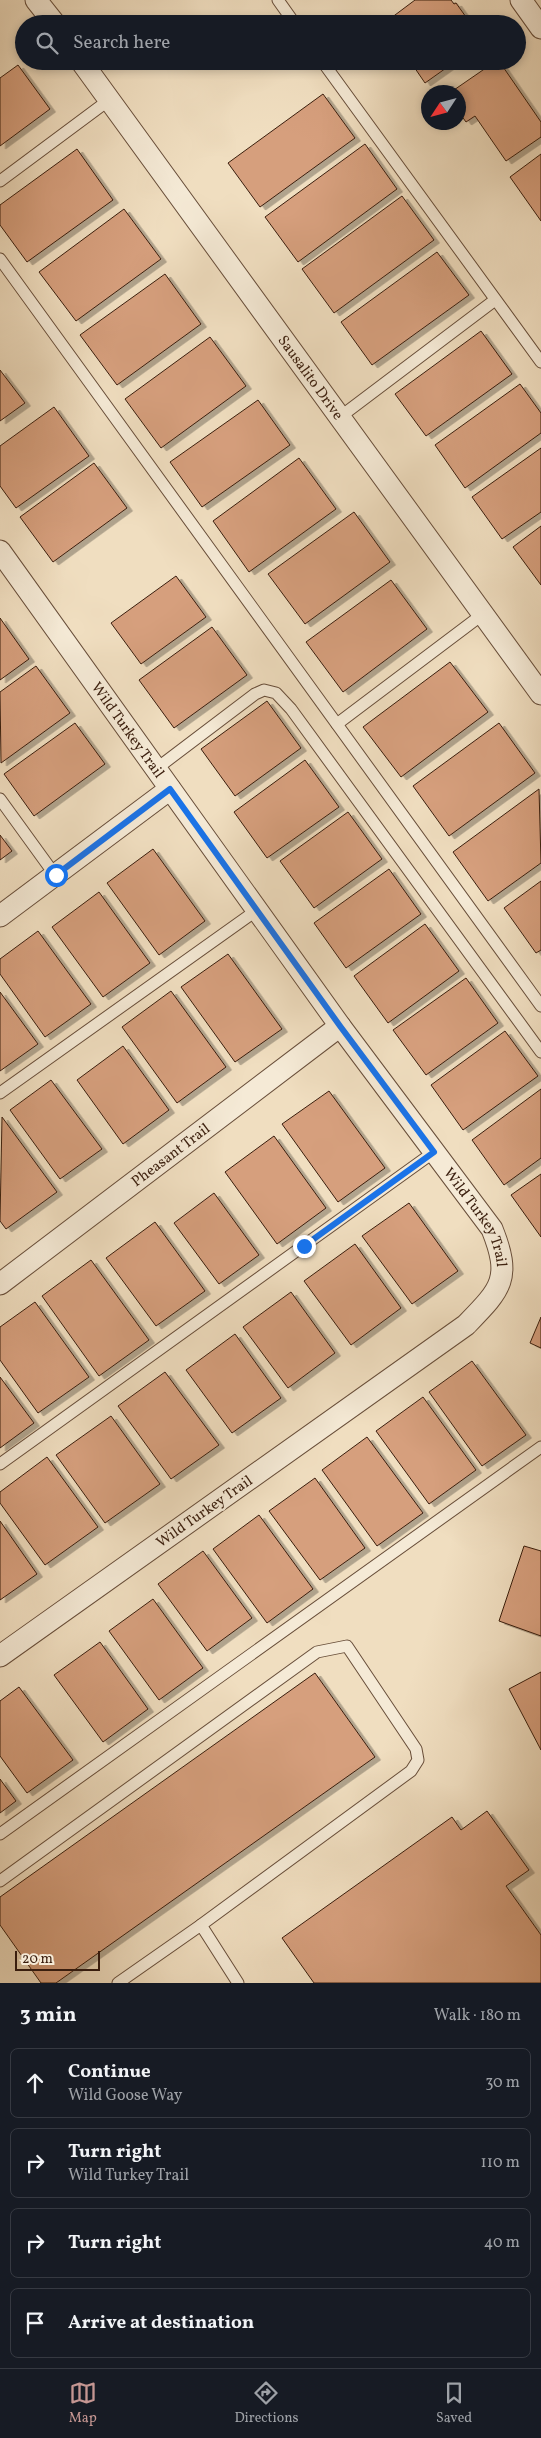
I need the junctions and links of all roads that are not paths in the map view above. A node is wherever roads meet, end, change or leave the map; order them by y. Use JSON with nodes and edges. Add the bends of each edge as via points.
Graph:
{"nodes":[{"id":1,"x":36,"y":0,"type":"edge"},
{"id":2,"x":278,"y":0,"type":"edge"},
{"id":3,"x":521,"y":0,"type":"edge"},
{"id":4,"x":48,"y":15,"type":"edge"},
{"id":5,"x":289,"y":15,"type":"edge"},
{"id":6,"x":541,"y":28,"type":"edge"},
{"id":7,"x":87,"y":70,"type":"edge"},
{"id":8,"x":329,"y":70,"type":"edge"},
{"id":9,"x":109,"y":100,"type":"junction"},
{"id":10,"x":0,"y":181,"type":"edge"},
{"id":11,"x":0,"y":259,"type":"edge"},
{"id":12,"x":495,"y":300,"type":"junction"},
{"id":13,"x":541,"y":362,"type":"edge"},
{"id":14,"x":340,"y":417,"type":"junction"},
{"id":15,"x":0,"y":551,"type":"edge"},
{"id":16,"x":483,"y":614,"type":"junction"},
{"id":17,"x":541,"y":694,"type":"edge"},
{"id":18,"x":337,"y":724,"type":"junction"},
{"id":19,"x":156,"y":769,"type":"junction"},
{"id":20,"x":170,"y":789,"type":"junction"},
{"id":21,"x":0,"y":799,"type":"edge"},
{"id":22,"x":56,"y":875,"type":"junction"},
{"id":23,"x":258,"y":910,"type":"junction"},
{"id":24,"x":0,"y":916,"type":"edge"},
{"id":25,"x":541,"y":1006,"type":"edge"},
{"id":26,"x":340,"y":1026,"type":"junction"},
{"id":27,"x":541,"y":1052,"type":"edge"},
{"id":28,"x":0,"y":1093,"type":"edge"},
{"id":29,"x":434,"y":1152,"type":"junction"},
{"id":30,"x":0,"y":1284,"type":"edge"},
{"id":31,"x":541,"y":1447,"type":"edge"},
{"id":32,"x":0,"y":1464,"type":"edge"},
{"id":33,"x":0,"y":1656,"type":"edge"},
{"id":34,"x":0,"y":1834,"type":"edge"},
{"id":35,"x":0,"y":1881,"type":"edge"},
{"id":36,"x":202,"y":1925,"type":"junction"},
{"id":37,"x":118,"y":1983,"type":"edge"},
{"id":38,"x":238,"y":1983,"type":"edge"}],
"edges":[{"from":1,"to":4,"type":"street"},
{"from":2,"to":5,"type":"lane"},
{"from":3,"to":6,"type":"street"},
{"from":7,"to":9,"type":"street","name":"Sausalito Drive"},
{"from":8,"to":12,"type":"lane"},
{"from":9,"to":10,"type":"lane"},
{"from":9,"to":14,"type":"street","name":"Sausalito Drive"},
{"from":11,"to":18,"type":"lane"},
{"from":12,"to":13,"type":"lane"},
{"from":12,"to":14,"type":"lane"},
{"from":14,"to":16,"type":"street","name":"Sausalito Drive"},
{"from":15,"to":19,"type":"street","name":"Wild Turkey Trail"},
{"from":16,"to":17,"type":"street","name":"Sausalito Drive"},
{"from":16,"to":18,"type":"lane"},
{"from":18,"to":25,"type":"lane"},
{"from":19,"to":20,"type":"street","name":"Wild Turkey Trail"},
{"from":19,"to":27,"type":"lane","via":[[255,694],[264,690],[276,694],[291,709]]},
{"from":20,"to":22,"type":"street"},
{"from":20,"to":23,"type":"street","name":"Wild Turkey Trail"},
{"from":21,"to":22,"type":"lane"},
{"from":22,"to":24,"type":"street"},
{"from":23,"to":26,"type":"street","name":"Wild Turkey Trail"},
{"from":23,"to":28,"type":"lane"},
{"from":26,"to":29,"type":"street","name":"Wild Turkey Trail"},
{"from":26,"to":30,"type":"street","name":"Pheasant Trail"},
{"from":29,"to":32,"type":"lane"},
{"from":29,"to":33,"type":"street","name":"Wild Turkey Trail","via":[[492,1229],[502,1254],[503,1270],[493,1297],[466,1324]]},
{"from":31,"to":34,"type":"lane"},
{"from":35,"to":36,"type":"lane","via":[[317,1652],[347,1646],[416,1749],[418,1760],[411,1771]]},
{"from":36,"to":37,"type":"lane"},
{"from":36,"to":38,"type":"lane"}]}
